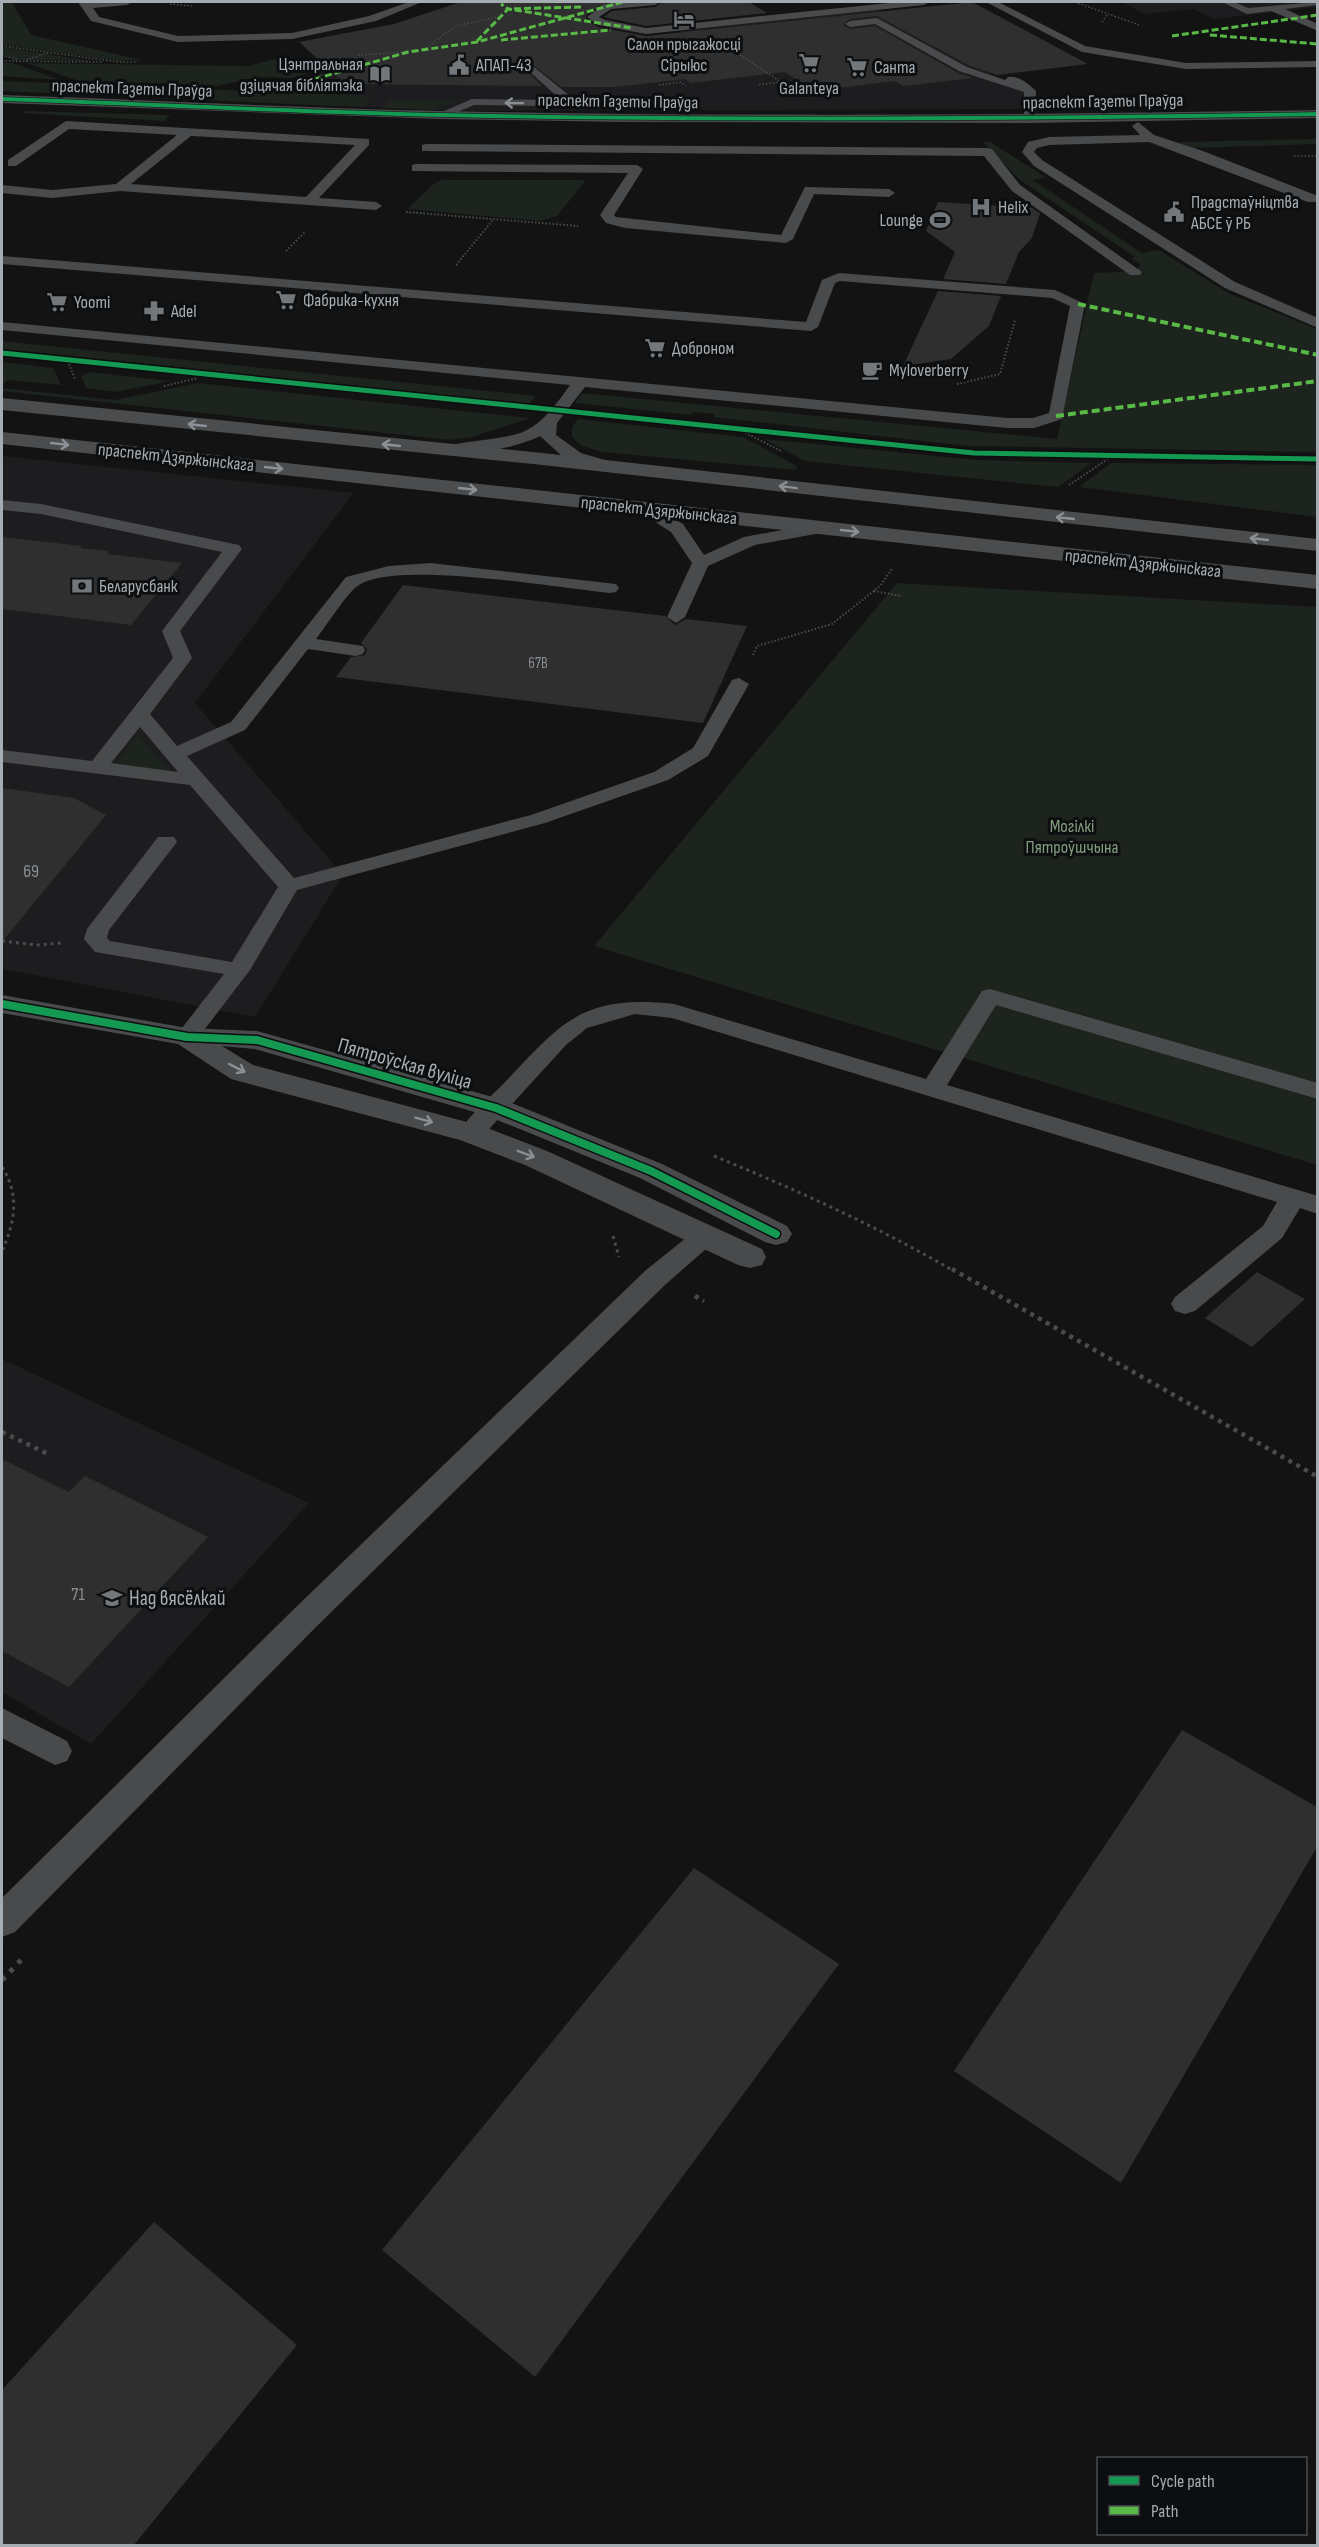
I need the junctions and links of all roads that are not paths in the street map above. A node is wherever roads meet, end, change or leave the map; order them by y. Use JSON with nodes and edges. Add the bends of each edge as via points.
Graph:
{"nodes":[{"id":1,"x":126,"y":2,"type":"edge"},
{"id":2,"x":417,"y":2,"type":"edge"},
{"id":3,"x":655,"y":2,"type":"edge"},
{"id":4,"x":924,"y":2,"type":"edge"},
{"id":5,"x":992,"y":2,"type":"edge"},
{"id":6,"x":1227,"y":2,"type":"edge"},
{"id":7,"x":1317,"y":2,"type":"edge"},
{"id":8,"x":84,"y":4,"type":"edge"},
{"id":9,"x":883,"y":5,"type":"junction"},
{"id":10,"x":779,"y":6,"type":"dead end"},
{"id":11,"x":1272,"y":8,"type":"junction"},
{"id":12,"x":793,"y":15,"type":"junction"},
{"id":13,"x":907,"y":19,"type":"dead end"},
{"id":14,"x":842,"y":24,"type":"dead end"},
{"id":15,"x":1317,"y":28,"type":"edge"},
{"id":16,"x":1317,"y":64,"type":"edge"},
{"id":17,"x":988,"y":65,"type":"dead end"},
{"id":18,"x":534,"y":70,"type":"dead end"},
{"id":19,"x":1025,"y":86,"type":"junction"},
{"id":20,"x":2,"y":99,"type":"edge"},
{"id":21,"x":572,"y":103,"type":"junction"},
{"id":22,"x":612,"y":104,"type":"dead end"},
{"id":23,"x":1317,"y":112,"type":"edge"},
{"id":24,"x":441,"y":115,"type":"junction"},
{"id":25,"x":1133,"y":117,"type":"junction"},
{"id":26,"x":1030,"y":119,"type":"junction"},
{"id":27,"x":188,"y":132,"type":"junction"},
{"id":28,"x":1150,"y":138,"type":"junction"},
{"id":29,"x":426,"y":148,"type":"dead end"},
{"id":30,"x":12,"y":163,"type":"dead end"},
{"id":31,"x":416,"y":168,"type":"dead end"},
{"id":32,"x":120,"y":187,"type":"junction"},
{"id":33,"x":2,"y":189,"type":"edge"},
{"id":34,"x":889,"y":193,"type":"dead end"},
{"id":35,"x":1313,"y":199,"type":"dead end"},
{"id":36,"x":309,"y":201,"type":"junction"},
{"id":37,"x":376,"y":206,"type":"road end"},
{"id":38,"x":2,"y":260,"type":"edge"},
{"id":39,"x":1135,"y":272,"type":"dead end"},
{"id":40,"x":1317,"y":324,"type":"edge"},
{"id":41,"x":2,"y":326,"type":"edge"},
{"id":42,"x":579,"y":384,"type":"junction"},
{"id":43,"x":2,"y":404,"type":"edge"},
{"id":44,"x":549,"y":423,"type":"junction"},
{"id":45,"x":2,"y":438,"type":"edge"},
{"id":46,"x":435,"y":449,"type":"junction"},
{"id":47,"x":612,"y":467,"type":"junction"},
{"id":48,"x":2,"y":505,"type":"edge"},
{"id":49,"x":646,"y":509,"type":"junction"},
{"id":50,"x":821,"y":528,"type":"junction"},
{"id":51,"x":1317,"y":545,"type":"edge"},
{"id":52,"x":701,"y":563,"type":"junction"},
{"id":53,"x":1317,"y":582,"type":"edge"},
{"id":54,"x":610,"y":588,"type":"dead end"},
{"id":55,"x":675,"y":617,"type":"dead end"},
{"id":56,"x":302,"y":643,"type":"junction"},
{"id":57,"x":356,"y":650,"type":"dead end"},
{"id":58,"x":739,"y":684,"type":"road end"},
{"id":59,"x":140,"y":715,"type":"junction"},
{"id":60,"x":175,"y":754,"type":"junction"},
{"id":61,"x":2,"y":756,"type":"edge"},
{"id":62,"x":98,"y":767,"type":"junction"},
{"id":63,"x":196,"y":780,"type":"junction"},
{"id":64,"x":166,"y":842,"type":"dead end"},
{"id":65,"x":290,"y":886,"type":"junction"},
{"id":66,"x":239,"y":970,"type":"junction"},
{"id":67,"x":2,"y":1004,"type":"edge"},
{"id":68,"x":187,"y":1037,"type":"junction"},
{"id":69,"x":932,"y":1089,"type":"junction"},
{"id":70,"x":1317,"y":1090,"type":"edge"},
{"id":71,"x":496,"y":1108,"type":"junction"},
{"id":72,"x":471,"y":1133,"type":"junction"},
{"id":73,"x":1305,"y":1201,"type":"edge"},
{"id":74,"x":734,"y":1211,"type":"junction"},
{"id":75,"x":776,"y":1234,"type":"dead end"},
{"id":76,"x":705,"y":1236,"type":"junction"},
{"id":77,"x":750,"y":1257,"type":"dead end"},
{"id":78,"x":1185,"y":1305,"type":"dead end"},
{"id":79,"x":2,"y":1722,"type":"edge"},
{"id":80,"x":55,"y":1751,"type":"dead end"},
{"id":81,"x":2,"y":1921,"type":"edge"}],
"edges":[{"from":1,"to":8,"type":"lane"},
{"from":2,"to":8,"type":"lane","via":[[372,19],[291,36],[178,39],[95,19]]},
{"from":3,"to":12,"type":"lane","via":[[608,6],[592,17],[602,23],[646,31]]},
{"from":4,"to":9,"type":"lane"},
{"from":5,"to":16,"type":"lane","via":[[1082,50],[1186,66]]},
{"from":6,"to":11,"type":"lane","via":[[1247,10]]},
{"from":7,"to":11,"type":"lane"},
{"from":9,"to":12,"type":"lane"},
{"from":9,"to":13,"type":"lane"},
{"from":10,"to":12,"type":"lane"},
{"from":11,"to":15,"type":"lane"},
{"from":14,"to":19,"type":"lane","via":[[877,21],[963,69]]},
{"from":17,"to":19,"type":"lane"},
{"from":18,"to":21,"type":"lane"},
{"from":19,"to":26,"type":"lane","via":[[1031,96]]},
{"from":20,"to":24,"type":"street","name":"праспект Газеты Праўда"},
{"from":21,"to":22,"type":"lane"},
{"from":21,"to":24,"type":"lane","one_way":true,"via":[[472,102]]},
{"from":23,"to":25,"type":"street","name":"праспект Газеты Праўда"},
{"from":24,"to":26,"type":"street","name":"праспект Газеты Праўда","via":[[731,125]]},
{"from":25,"to":26,"type":"street","name":"праспект Газеты Праўда"},
{"from":25,"to":28,"type":"lane"},
{"from":27,"to":30,"type":"lane","via":[[66,125]]},
{"from":27,"to":32,"type":"lane"},
{"from":27,"to":36,"type":"lane","via":[[365,142]]},
{"from":28,"to":35,"type":"lane"},
{"from":28,"to":40,"type":"lane","via":[[1049,141],[1032,145],[1028,152],[1038,163],[1230,285]]},
{"from":29,"to":39,"type":"lane","via":[[988,152],[1016,188]]},
{"from":31,"to":34,"type":"lane","via":[[637,169],[607,215],[611,220],[786,239],[809,190]]},
{"from":32,"to":33,"type":"lane","via":[[52,194]]},
{"from":32,"to":36,"type":"lane"},
{"from":36,"to":37,"type":"lane"},
{"from":38,"to":42,"type":"lane","via":[[811,327],[829,280],[839,276],[1055,294],[1078,304],[1056,416],[1034,423]]},
{"from":41,"to":42,"type":"lane"},
{"from":42,"to":44,"type":"lane"},
{"from":46,"to":43,"type":"main road","name":"праспект Дзяржынскага","one_way":true},
{"from":44,"to":46,"type":"lane","via":[[516,441]]},
{"from":44,"to":47,"type":"lane","via":[[548,436],[559,449]]},
{"from":45,"to":49,"type":"main road","name":"праспект Дзяржынскага","one_way":true},
{"from":46,"to":47,"type":"main road","name":"праспект Дзяржынскага"},
{"from":51,"to":47,"type":"main road","name":"праспект Дзяржынскага","one_way":true},
{"from":48,"to":59,"type":"lane","via":[[41,509],[233,549],[171,631],[183,658]]},
{"from":49,"to":50,"type":"main road","name":"праспект Дзяржынскага"},
{"from":49,"to":52,"type":"lane","via":[[676,528]]},
{"from":50,"to":52,"type":"lane","via":[[750,542]]},
{"from":50,"to":53,"type":"main road","name":"праспект Дзяржынскага","one_way":true},
{"from":52,"to":55,"type":"lane"},
{"from":54,"to":56,"type":"lane","via":[[430,568],[389,571],[352,581]]},
{"from":56,"to":57,"type":"lane"},
{"from":56,"to":60,"type":"lane","via":[[238,726]]},
{"from":58,"to":65,"type":"lane","via":[[701,752],[661,776],[538,819]]},
{"from":59,"to":60,"type":"lane"},
{"from":59,"to":62,"type":"lane"},
{"from":60,"to":63,"type":"lane"},
{"from":61,"to":62,"type":"lane"},
{"from":62,"to":63,"type":"lane"},
{"from":63,"to":65,"type":"lane"},
{"from":64,"to":66,"type":"lane","via":[[98,929],[95,939],[102,947]]},
{"from":65,"to":66,"type":"lane"},
{"from":66,"to":68,"type":"lane"},
{"from":67,"to":68,"type":"street","name":"Пятроўская вуліца"},
{"from":68,"to":71,"type":"street","name":"Пятроўская вуліца","via":[[257,1040]]},
{"from":68,"to":72,"type":"street","name":"Пятроўская вуліца","one_way":true,"via":[[242,1072]]},
{"from":69,"to":70,"type":"lane","via":[[990,996]]},
{"from":69,"to":71,"type":"lane","via":[[674,1011],[635,1008],[579,1023],[558,1040]]},
{"from":69,"to":73,"type":"lane"},
{"from":71,"to":72,"type":"lane"},
{"from":71,"to":74,"type":"street","name":"Пятроўская вуліца","via":[[651,1171]]},
{"from":72,"to":76,"type":"street","name":"Пятроўская вуліца","one_way":true,"via":[[536,1158]]},
{"from":73,"to":78,"type":"lane"},
{"from":74,"to":75,"type":"street","name":"Пятроўская вуліца"},
{"from":74,"to":76,"type":"street"},
{"from":76,"to":77,"type":"street","name":"Пятроўская вуліца"},
{"from":76,"to":81,"type":"lane","via":[[656,1277],[305,1618]]},
{"from":79,"to":80,"type":"lane"}]}
